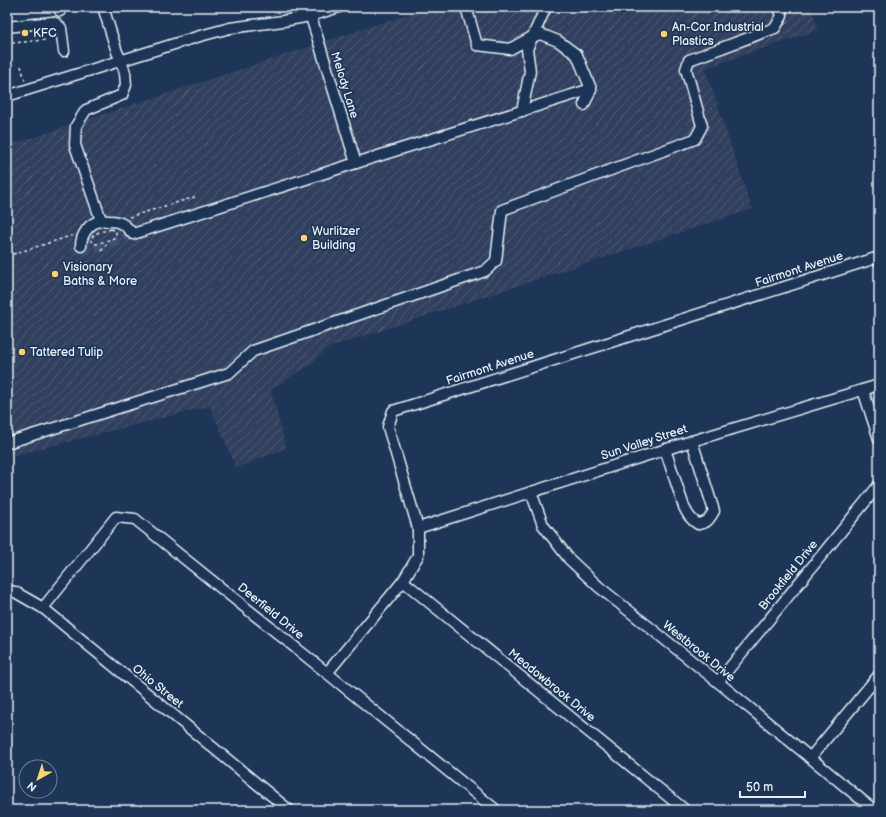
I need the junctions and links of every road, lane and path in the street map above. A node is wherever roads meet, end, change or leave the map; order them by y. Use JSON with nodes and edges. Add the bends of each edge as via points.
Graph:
{"nodes":[{"id":1,"x":103,"y":7,"type":"edge"},
{"id":2,"x":339,"y":7,"type":"edge"},
{"id":3,"x":466,"y":7,"type":"edge"},
{"id":4,"x":546,"y":7,"type":"edge"},
{"id":5,"x":779,"y":7,"type":"edge"},
{"id":6,"x":309,"y":11,"type":"edge"},
{"id":7,"x":7,"y":27,"type":"edge"},
{"id":8,"x":11,"y":37,"type":"dead end"},
{"id":9,"x":532,"y":37,"type":"junction"},
{"id":10,"x":45,"y":40,"type":"dead end"},
{"id":11,"x":20,"y":42,"type":"junction"},
{"id":12,"x":20,"y":45,"type":"dead end"},
{"id":13,"x":64,"y":51,"type":"dead end"},
{"id":14,"x":121,"y":60,"type":"junction"},
{"id":15,"x":21,"y":66,"type":"dead end"},
{"id":16,"x":25,"y":81,"type":"dead end"},
{"id":17,"x":591,"y":89,"type":"junction"},
{"id":18,"x":7,"y":96,"type":"edge"},
{"id":19,"x":584,"y":105,"type":"dead end"},
{"id":20,"x":522,"y":111,"type":"junction"},
{"id":21,"x":356,"y":163,"type":"junction"},
{"id":22,"x":194,"y":197,"type":"dead end"},
{"id":23,"x":101,"y":220,"type":"junction"},
{"id":24,"x":118,"y":227,"type":"junction"},
{"id":25,"x":85,"y":240,"type":"junction"},
{"id":26,"x":105,"y":242,"type":"junction"},
{"id":27,"x":101,"y":251,"type":"dead end"},
{"id":28,"x":7,"y":256,"type":"edge"},
{"id":29,"x":879,"y":258,"type":"edge"},
{"id":30,"x":879,"y":384,"type":"edge"},
{"id":31,"x":863,"y":390,"type":"junction"},
{"id":32,"x":879,"y":439,"type":"edge"},
{"id":33,"x":692,"y":441,"type":"junction"},
{"id":34,"x":7,"y":443,"type":"edge"},
{"id":35,"x":665,"y":450,"type":"junction"},
{"id":36,"x":879,"y":485,"type":"edge"},
{"id":37,"x":531,"y":492,"type":"junction"},
{"id":38,"x":418,"y":528,"type":"junction"},
{"id":39,"x":403,"y":581,"type":"junction"},
{"id":40,"x":7,"y":590,"type":"edge"},
{"id":41,"x":43,"y":608,"type":"junction"},
{"id":42,"x":327,"y":673,"type":"junction"},
{"id":43,"x":879,"y":675,"type":"edge"},
{"id":44,"x":718,"y":682,"type":"junction"},
{"id":45,"x":810,"y":758,"type":"junction"},
{"id":46,"x":289,"y":810,"type":"edge"},
{"id":47,"x":496,"y":810,"type":"edge"},
{"id":48,"x":685,"y":810,"type":"edge"},
{"id":49,"x":874,"y":810,"type":"edge"}],
"edges":[{"from":1,"to":14,"type":"street"},
{"from":2,"to":6,"type":"street"},
{"from":3,"to":9,"type":"street","via":[[477,45],[510,49]]},
{"from":4,"to":9,"type":"street"},
{"from":5,"to":34,"type":"street","via":[[782,16],[775,28],[689,60],[686,69],[702,126],[695,139],[502,210],[496,260],[485,271],[253,351],[229,373]]},
{"from":6,"to":14,"type":"street","via":[[230,28]]},
{"from":6,"to":21,"type":"street","name":"Melody Lane"},
{"from":7,"to":13,"type":"street","via":[[52,22],[57,24],[61,28]]},
{"from":8,"to":11,"type":"path","via":[[12,43]]},
{"from":9,"to":17,"type":"street","via":[[540,34],[558,41],[577,55]]},
{"from":9,"to":20,"type":"street","via":[[527,49],[530,71]]},
{"from":10,"to":11,"type":"path"},
{"from":11,"to":12,"type":"path"},
{"from":14,"to":18,"type":"street"},
{"from":14,"to":23,"type":"street","via":[[126,85],[122,95],[86,110],[76,126],[75,145]]},
{"from":15,"to":16,"type":"path"},
{"from":17,"to":19,"type":"street"},
{"from":17,"to":20,"type":"street"},
{"from":20,"to":21,"type":"street"},
{"from":21,"to":24,"type":"street","via":[[133,234],[124,225]]},
{"from":22,"to":24,"type":"path","via":[[125,219]]},
{"from":23,"to":24,"type":"street","via":[[114,221]]},
{"from":23,"to":25,"type":"street","via":[[87,228]]},
{"from":24,"to":25,"type":"path"},
{"from":24,"to":26,"type":"path","via":[[114,238]]},
{"from":25,"to":26,"type":"path","via":[[95,244]]},
{"from":25,"to":28,"type":"path","via":[[76,234]]},
{"from":26,"to":27,"type":"path","via":[[106,245]]},
{"from":29,"to":38,"type":"street","name":"Fairmont Avenue","via":[[393,411],[388,427]]},
{"from":30,"to":31,"type":"street","name":"Sun Valley Street"},
{"from":31,"to":32,"type":"street"},
{"from":31,"to":33,"type":"street","name":"Sun Valley Street"},
{"from":33,"to":35,"type":"street","name":"Sun Valley Street"},
{"from":33,"to":35,"type":"street","via":[[714,511],[705,524],[698,524],[692,520],[684,507]]},
{"from":35,"to":37,"type":"street","name":"Sun Valley Street"},
{"from":36,"to":44,"type":"street","name":"Brookfield Drive"},
{"from":37,"to":38,"type":"street","name":"Sun Valley Street"},
{"from":37,"to":44,"type":"street","name":"Westbrook Drive","via":[[543,525],[569,559],[599,587]]},
{"from":38,"to":39,"type":"street","name":"Fairmont Avenue","via":[[418,556]]},
{"from":39,"to":42,"type":"street","name":"Fairmont Avenue"},
{"from":39,"to":48,"type":"street","name":"Meadowbrook Drive"},
{"from":40,"to":41,"type":"street","name":"Ohio Street"},
{"from":41,"to":42,"type":"street","name":"Deerfield Drive","via":[[116,517],[135,519]]},
{"from":41,"to":46,"type":"street","name":"Ohio Street"},
{"from":42,"to":47,"type":"street","name":"Deerfield Drive"},
{"from":43,"to":45,"type":"street"},
{"from":44,"to":45,"type":"street","name":"Westbrook Drive"},
{"from":45,"to":49,"type":"street","name":"Westbrook Drive"}]}
